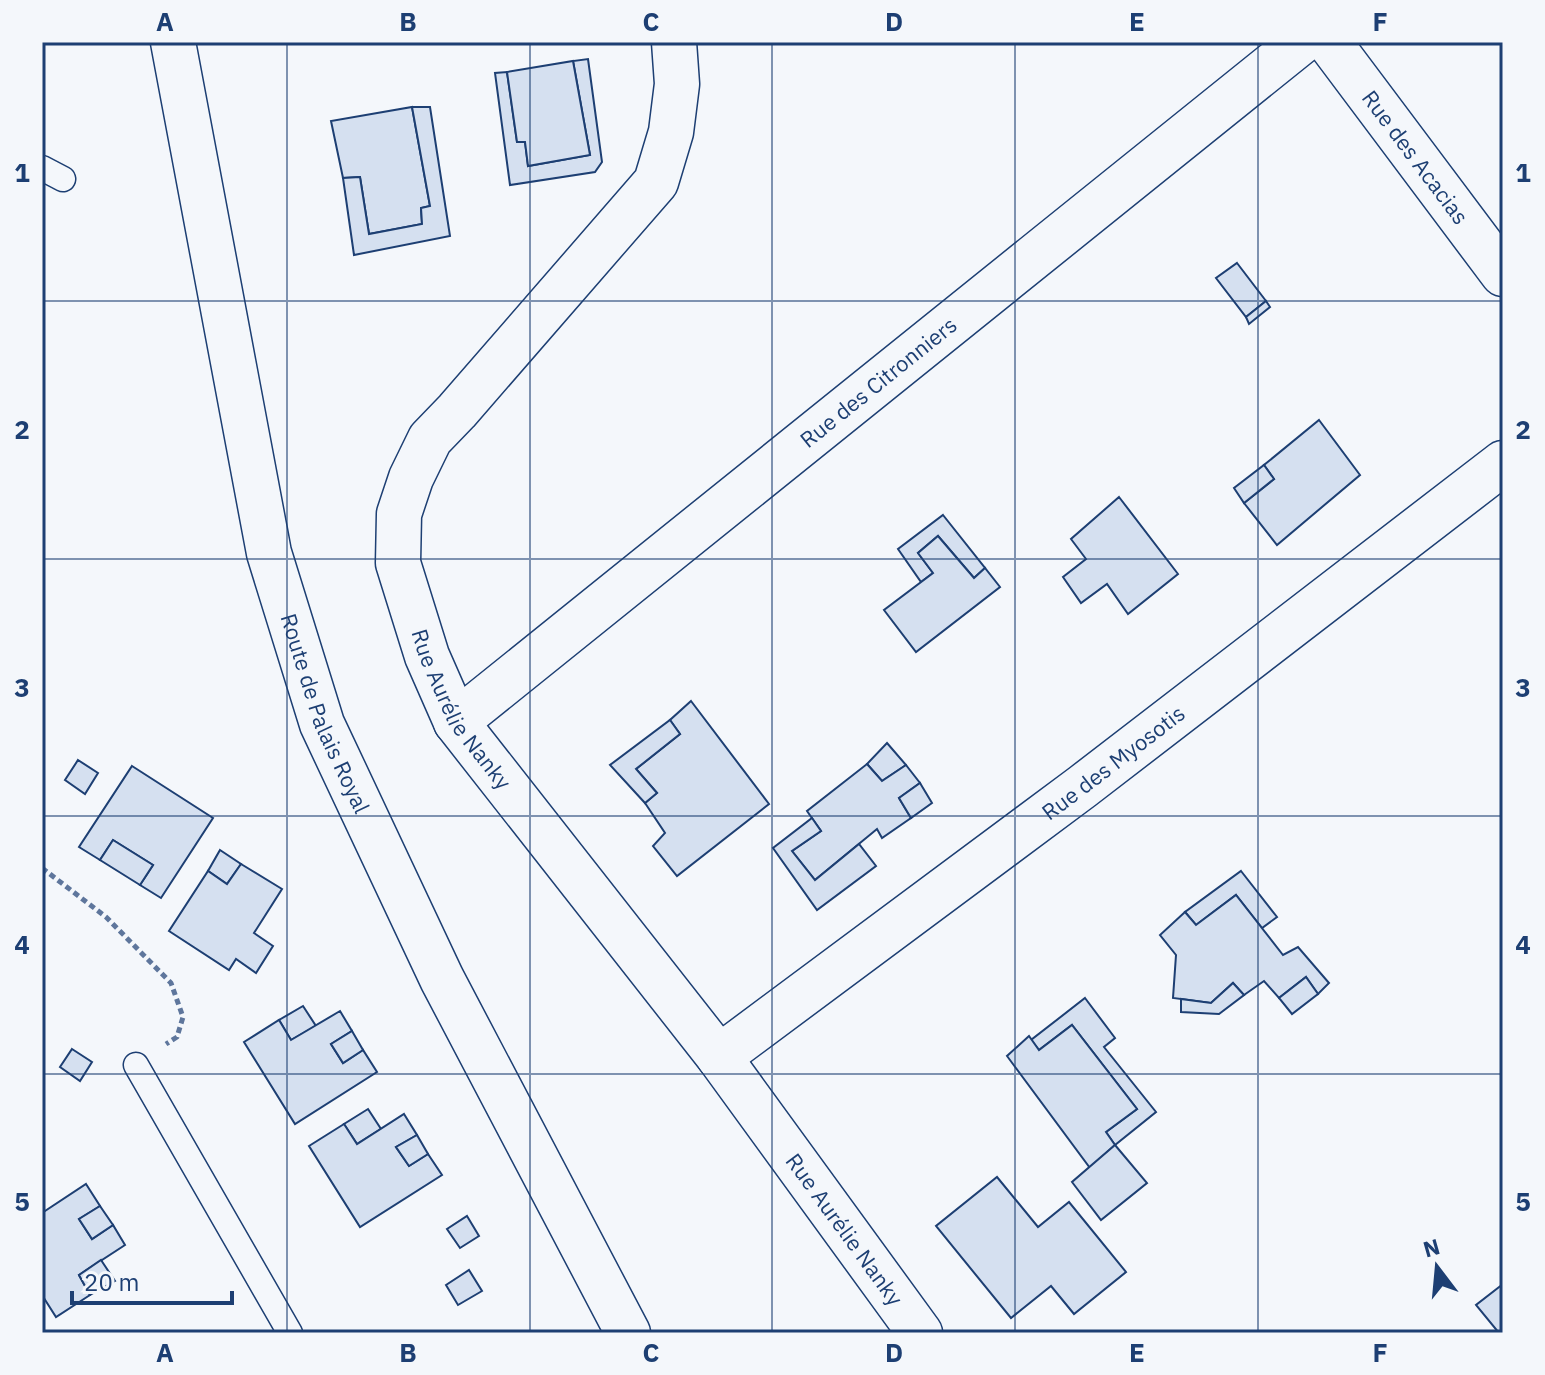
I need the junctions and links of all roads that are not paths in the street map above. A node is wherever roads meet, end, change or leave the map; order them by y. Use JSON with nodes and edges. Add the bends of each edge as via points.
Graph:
{"nodes":[{"id":1,"x":173,"y":42,"type":"edge"},
{"id":2,"x":674,"y":42,"type":"edge"},
{"id":3,"x":1301,"y":42,"type":"edge"},
{"id":4,"x":1329,"y":42,"type":"edge"},
{"id":5,"x":1503,"y":274,"type":"edge"},
{"id":6,"x":1503,"y":463,"type":"edge"},
{"id":7,"x":456,"y":722,"type":"junction"},
{"id":8,"x":719,"y":1057,"type":"junction"},
{"id":9,"x":136,"y":1065,"type":"road end"},
{"id":10,"x":290,"y":1333,"type":"edge"},
{"id":11,"x":628,"y":1333,"type":"edge"},
{"id":12,"x":920,"y":1333,"type":"edge"}],
"edges":[{"from":1,"to":11,"type":"street","name":"Route de Palais Royal","via":[[269,553],[322,724],[442,979]]},
{"from":2,"to":7,"type":"street","name":"Rue Aurélie Nanky","via":[[677,84],[671,132],[656,182],[430,439],[399,514],[398,563],[427,656]]},
{"from":3,"to":7,"type":"street","name":"Rue des Citronniers"},
{"from":4,"to":5,"type":"street","name":"Rue des Acacias"},
{"from":6,"to":8,"type":"street","name":"Rue des Myosotis","via":[[1069,797]]},
{"from":7,"to":8,"type":"street","name":"Rue Aurélie Nanky"},
{"from":8,"to":12,"type":"street","name":"Rue Aurélie Nanky"},
{"from":9,"to":10,"type":"lane"}]}
